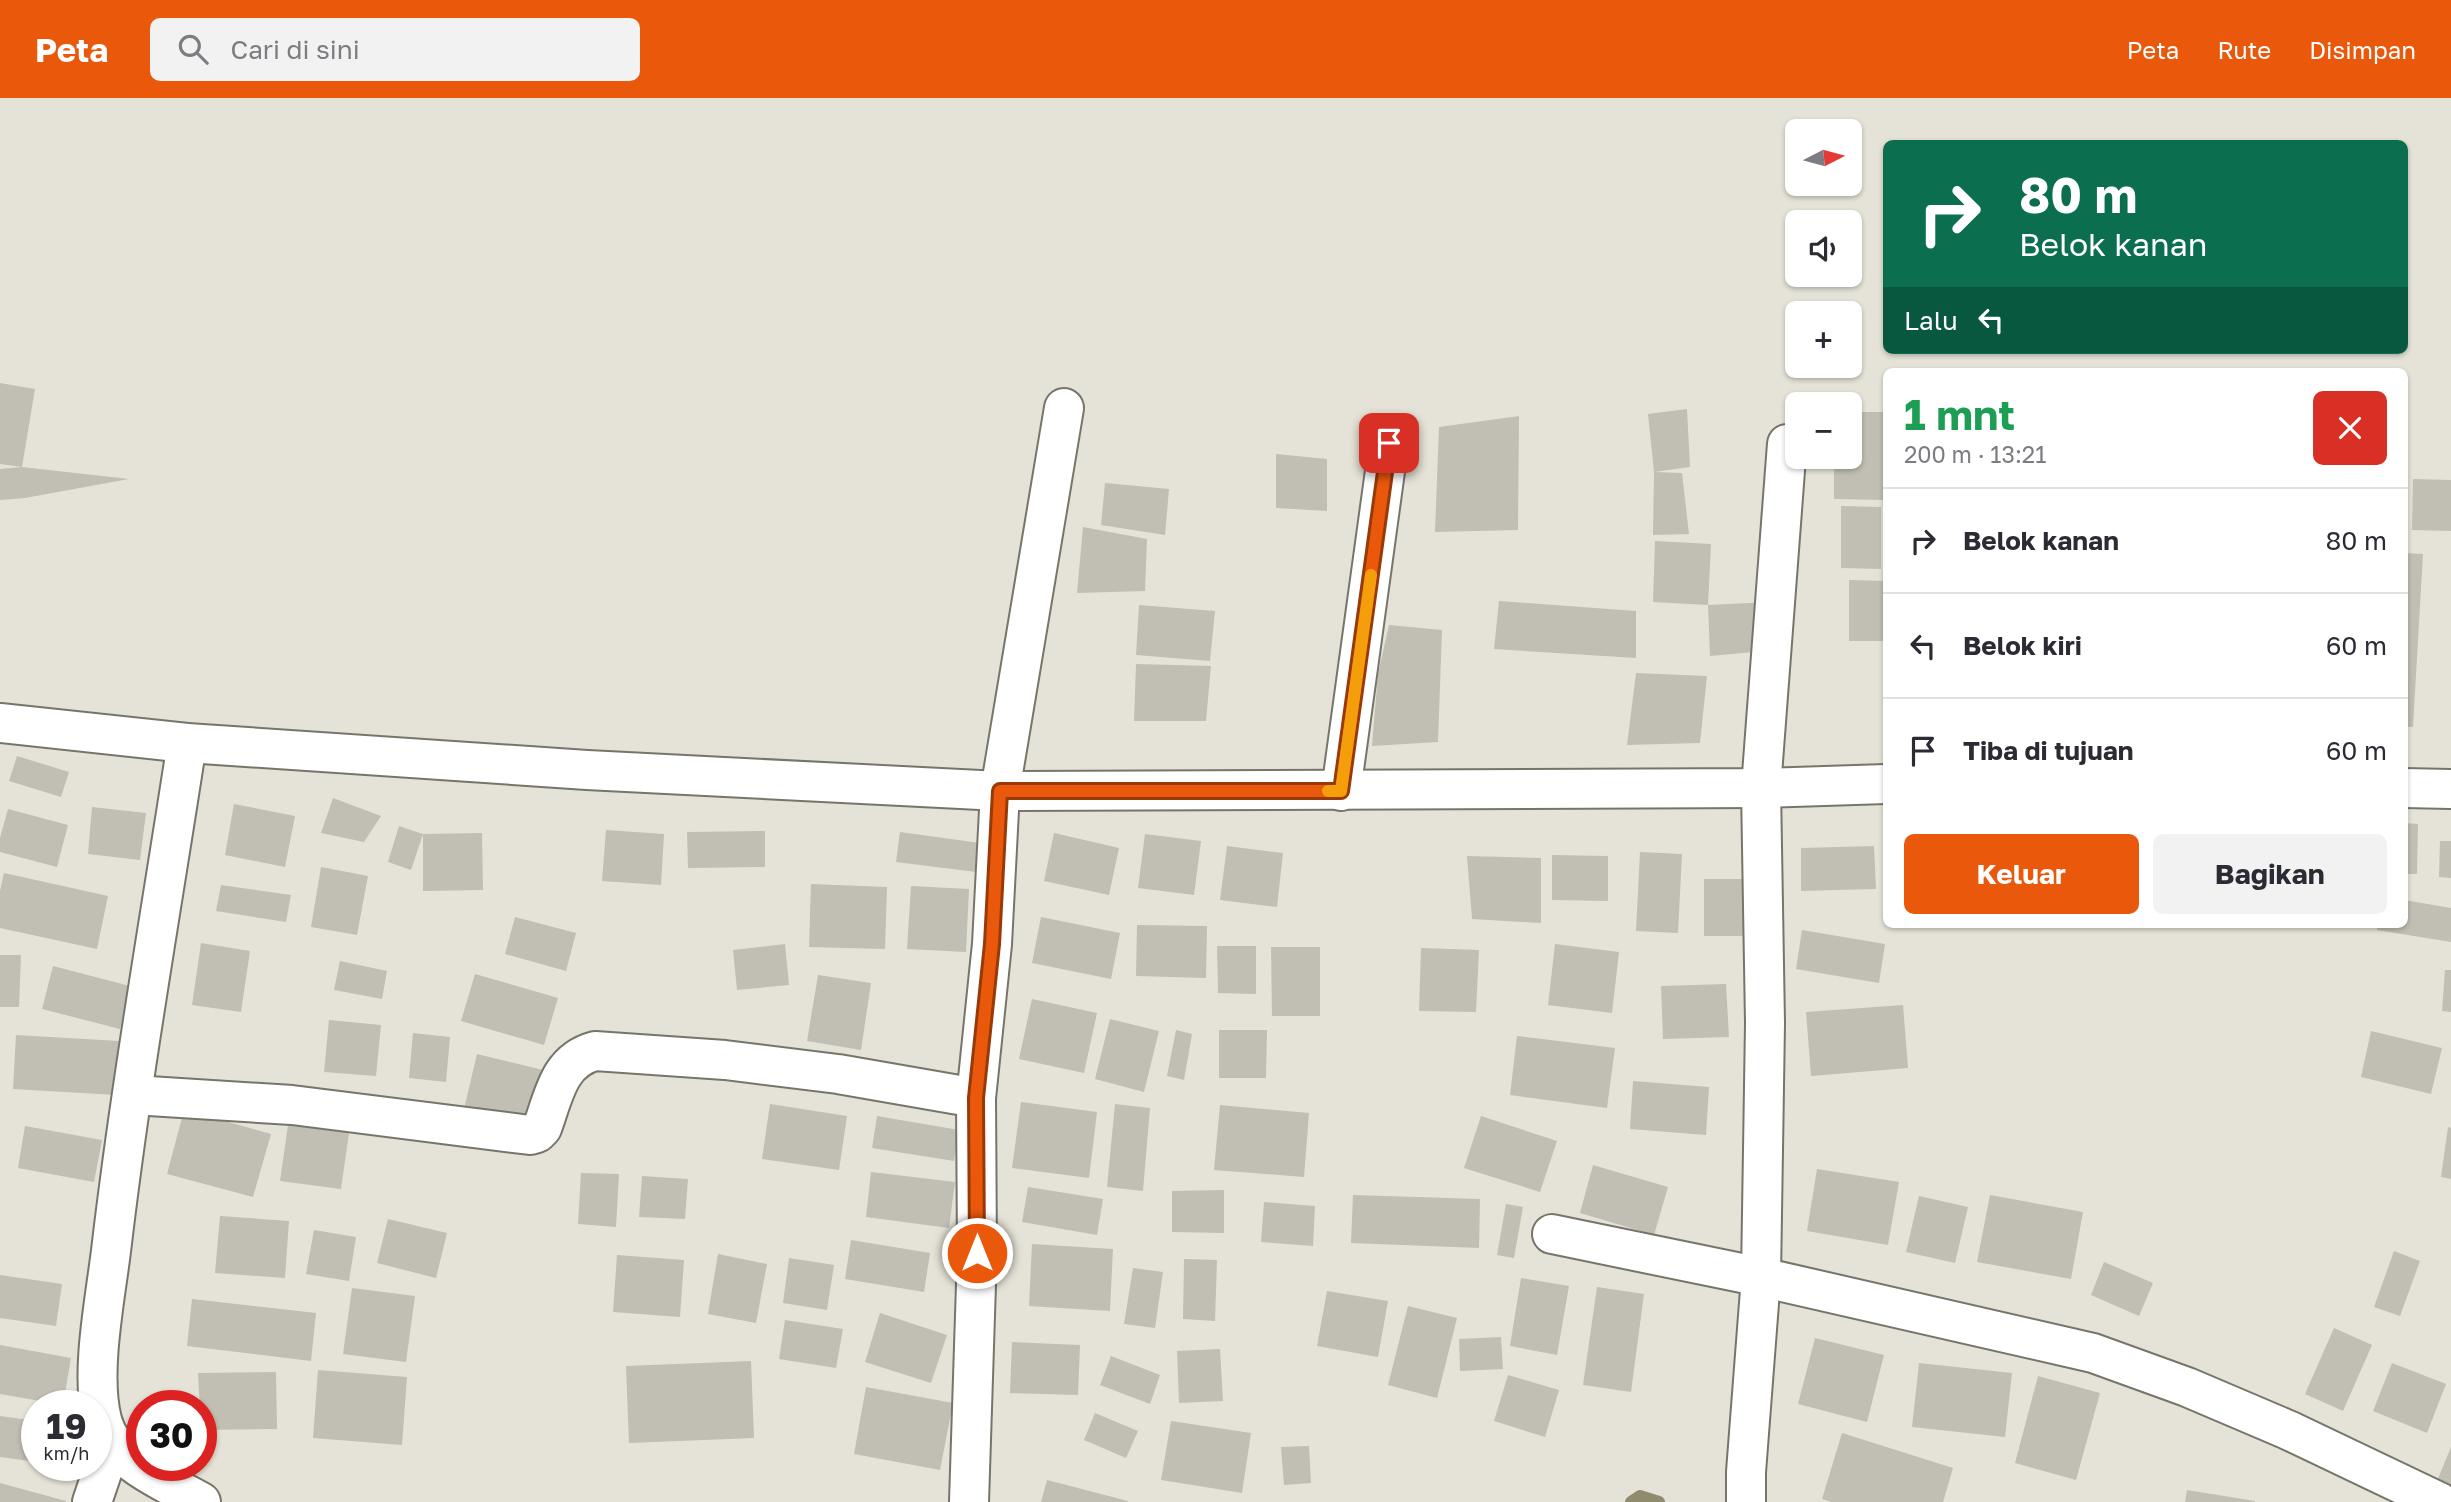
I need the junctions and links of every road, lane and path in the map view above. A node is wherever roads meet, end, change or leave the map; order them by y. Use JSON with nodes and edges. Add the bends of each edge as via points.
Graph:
{"nodes":[{"id":1,"x":1064,"y":408,"type":"dead end"},
{"id":2,"x":1389,"y":443,"type":"dead end"},
{"id":3,"x":1785,"y":469,"type":"edge"},
{"id":4,"x":0,"y":723,"type":"edge"},
{"id":5,"x":187,"y":743,"type":"junction"},
{"id":6,"x":1883,"y":784,"type":"edge"},
{"id":7,"x":1761,"y":788,"type":"junction"},
{"id":8,"x":2408,"y":788,"type":"edge"},
{"id":9,"x":2451,"y":789,"type":"edge"},
{"id":10,"x":1000,"y":791,"type":"junction"},
{"id":11,"x":1341,"y":791,"type":"junction"},
{"id":12,"x":133,"y":1095,"type":"junction"},
{"id":13,"x":976,"y":1098,"type":"junction"},
{"id":14,"x":1552,"y":1234,"type":"dead end"},
{"id":15,"x":1761,"y":1277,"type":"junction"},
{"id":16,"x":99,"y":1390,"type":"edge"},
{"id":17,"x":112,"y":1443,"type":"edge"},
{"id":18,"x":99,"y":1481,"type":"edge"},
{"id":19,"x":1746,"y":1487,"type":"edge"},
{"id":20,"x":92,"y":1502,"type":"edge"},
{"id":21,"x":201,"y":1502,"type":"edge"},
{"id":22,"x":969,"y":1502,"type":"edge"},
{"id":23,"x":2439,"y":1502,"type":"edge"}],
"edges":[{"from":1,"to":10,"type":"street"},
{"from":2,"to":11,"type":"street"},
{"from":3,"to":7,"type":"street"},
{"from":4,"to":5,"type":"street"},
{"from":5,"to":10,"type":"street"},
{"from":5,"to":12,"type":"street"},
{"from":6,"to":7,"type":"street"},
{"from":7,"to":11,"type":"street"},
{"from":7,"to":15,"type":"street","via":[[1765,1023]]},
{"from":8,"to":9,"type":"street"},
{"from":10,"to":11,"type":"street"},
{"from":10,"to":13,"type":"street","via":[[992,944]]},
{"from":12,"to":13,"type":"street","via":[[292,1105],[530,1135],[542,1128],[571,1062],[595,1052],[726,1060]]},
{"from":12,"to":16,"type":"street"},
{"from":13,"to":22,"type":"street","via":[[977,1253]]},
{"from":14,"to":15,"type":"street"},
{"from":15,"to":19,"type":"street"},
{"from":15,"to":23,"type":"street","via":[[2093,1353],[2288,1430]]},
{"from":17,"to":21,"type":"street","via":[[130,1461]]},
{"from":18,"to":20,"type":"street"}]}
